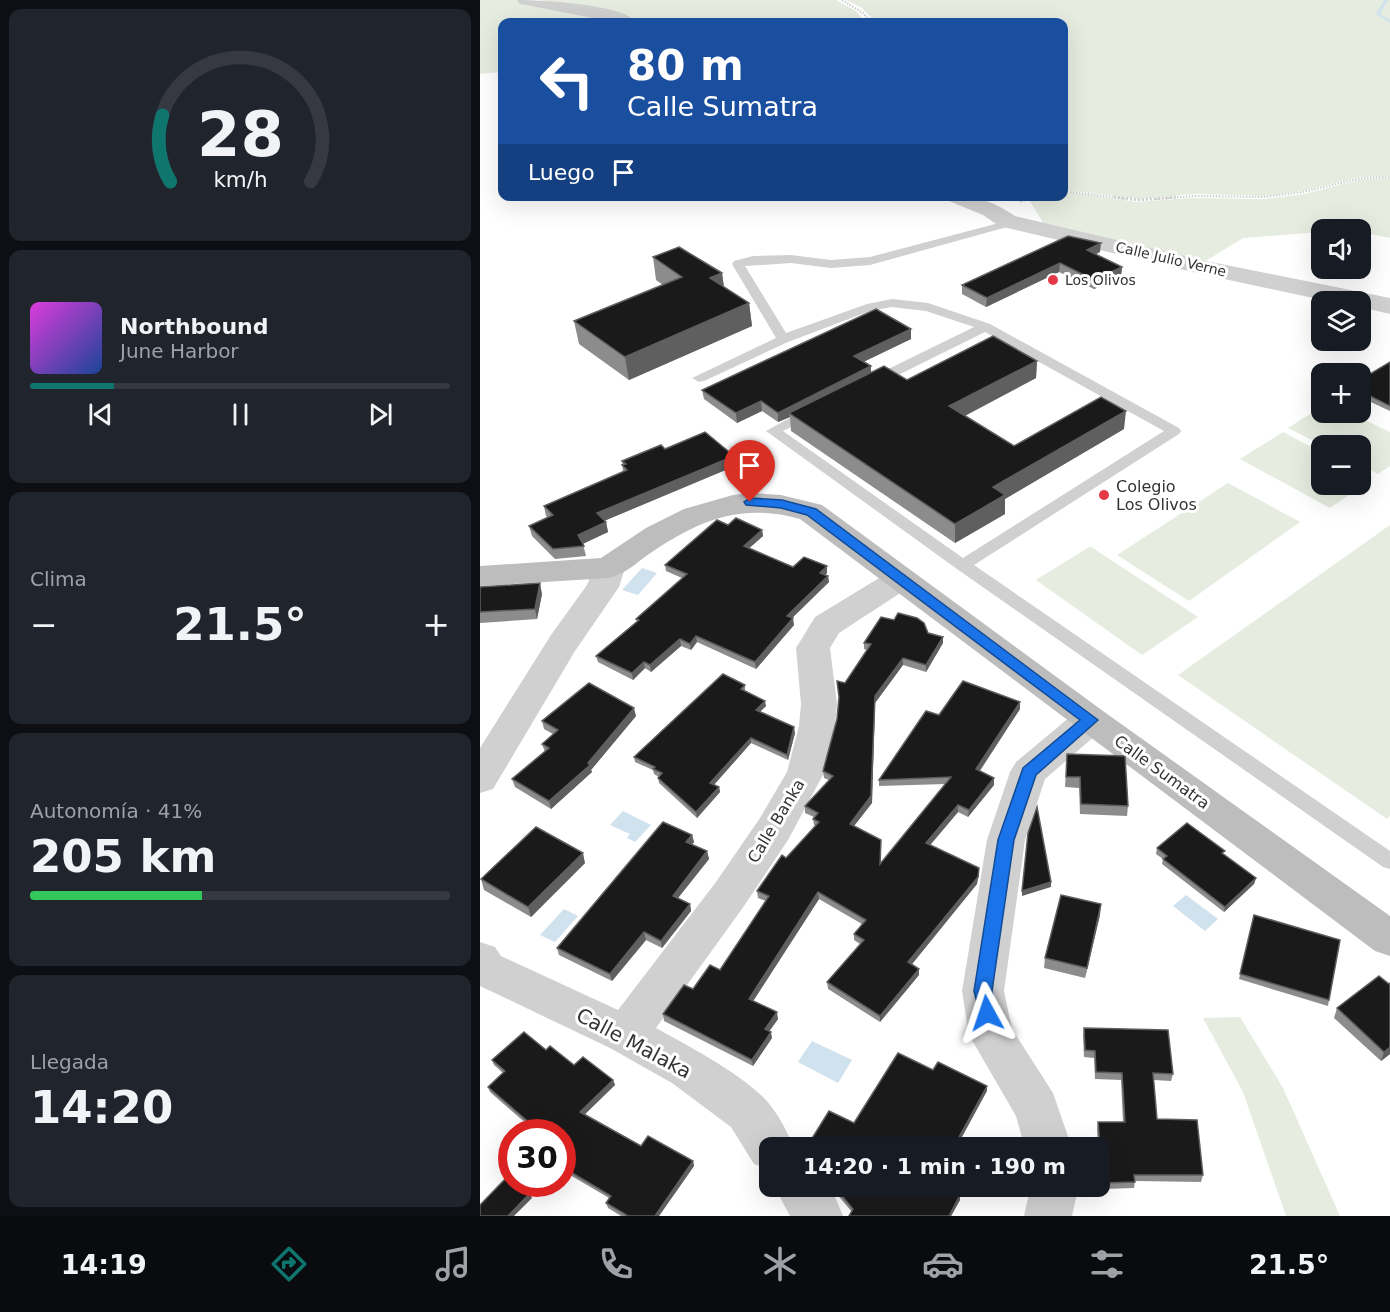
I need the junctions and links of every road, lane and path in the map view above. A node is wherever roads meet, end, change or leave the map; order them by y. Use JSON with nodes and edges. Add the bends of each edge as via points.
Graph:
{"nodes":[{"id":1,"x":526,"y":0,"type":"edge"},
{"id":2,"x":842,"y":0,"type":"edge"},
{"id":3,"x":617,"y":18,"type":"edge"},
{"id":4,"x":867,"y":18,"type":"edge"},
{"id":5,"x":1390,"y":176,"type":"edge"},
{"id":6,"x":1068,"y":191,"type":"edge"},
{"id":7,"x":969,"y":201,"type":"edge"},
{"id":8,"x":1033,"y":201,"type":"edge"},
{"id":9,"x":1017,"y":212,"type":"junction"},
{"id":10,"x":1390,"y":306,"type":"edge"},
{"id":11,"x":985,"y":327,"type":"junction"},
{"id":12,"x":783,"y":339,"type":"junction"},
{"id":13,"x":699,"y":378,"type":"dead end"},
{"id":14,"x":858,"y":389,"type":"edge"},
{"id":15,"x":826,"y":405,"type":"edge"},
{"id":16,"x":963,"y":565,"type":"junction"},
{"id":17,"x":609,"y":568,"type":"junction"},
{"id":18,"x":480,"y":576,"type":"edge"},
{"id":19,"x":900,"y":579,"type":"junction"},
{"id":20,"x":1090,"y":720,"type":"junction"},
{"id":21,"x":480,"y":779,"type":"edge"},
{"id":22,"x":1390,"y":861,"type":"edge"},
{"id":23,"x":1390,"y":939,"type":"edge"},
{"id":24,"x":480,"y":960,"type":"edge"},
{"id":25,"x":626,"y":1034,"type":"junction"},
{"id":26,"x":764,"y":1137,"type":"edge"},
{"id":27,"x":1046,"y":1137,"type":"edge"},
{"id":28,"x":806,"y":1197,"type":"edge"},
{"id":29,"x":1052,"y":1197,"type":"edge"},
{"id":30,"x":819,"y":1216,"type":"edge"},
{"id":31,"x":1048,"y":1216,"type":"edge"}],
"edges":[{"from":1,"to":3,"type":"street"},
{"from":2,"to":4,"type":"path"},
{"from":5,"to":6,"type":"path","via":[[1264,197],[1137,200]]},
{"from":7,"to":9,"type":"street","name":"Calle Julio Verne","via":[[991,210]]},
{"from":8,"to":9,"type":"path"},
{"from":9,"to":10,"type":"street","name":"Calle Julio Verne","via":[[1201,267]]},
{"from":9,"to":12,"type":"lane","via":[[870,261],[831,264],[791,258],[738,264]]},
{"from":11,"to":12,"type":"lane","via":[[928,307],[892,303],[867,308]]},
{"from":11,"to":14,"type":"lane"},
{"from":11,"to":16,"type":"lane","via":[[1174,431]]},
{"from":12,"to":13,"type":"lane"},
{"from":15,"to":16,"type":"lane","via":[[773,431]]},
{"from":16,"to":22,"type":"lane"},
{"from":17,"to":18,"type":"street"},
{"from":17,"to":19,"type":"street","name":"Calle Sumatra","via":[[677,522],[750,502],[782,504],[811,512]]},
{"from":17,"to":21,"type":"street","via":[[603,587],[563,643]]},
{"from":19,"to":20,"type":"street","name":"Calle Sumatra"},
{"from":19,"to":25,"type":"street","name":"Calle Banka","via":[[827,625],[813,648],[819,704],[805,773],[774,829],[730,894]]},
{"from":20,"to":23,"type":"street","name":"Calle Sumatra"},
{"from":20,"to":27,"type":"street","via":[[1029,772],[1006,840],[983,991],[991,1035],[1037,1108]]},
{"from":24,"to":25,"type":"street","name":"Calle Malaka","via":[[486,969]]},
{"from":25,"to":26,"type":"street","name":"Calle Malaka","via":[[688,1069],[747,1112]]},
{"from":28,"to":30,"type":"street"},
{"from":29,"to":31,"type":"street"}]}
